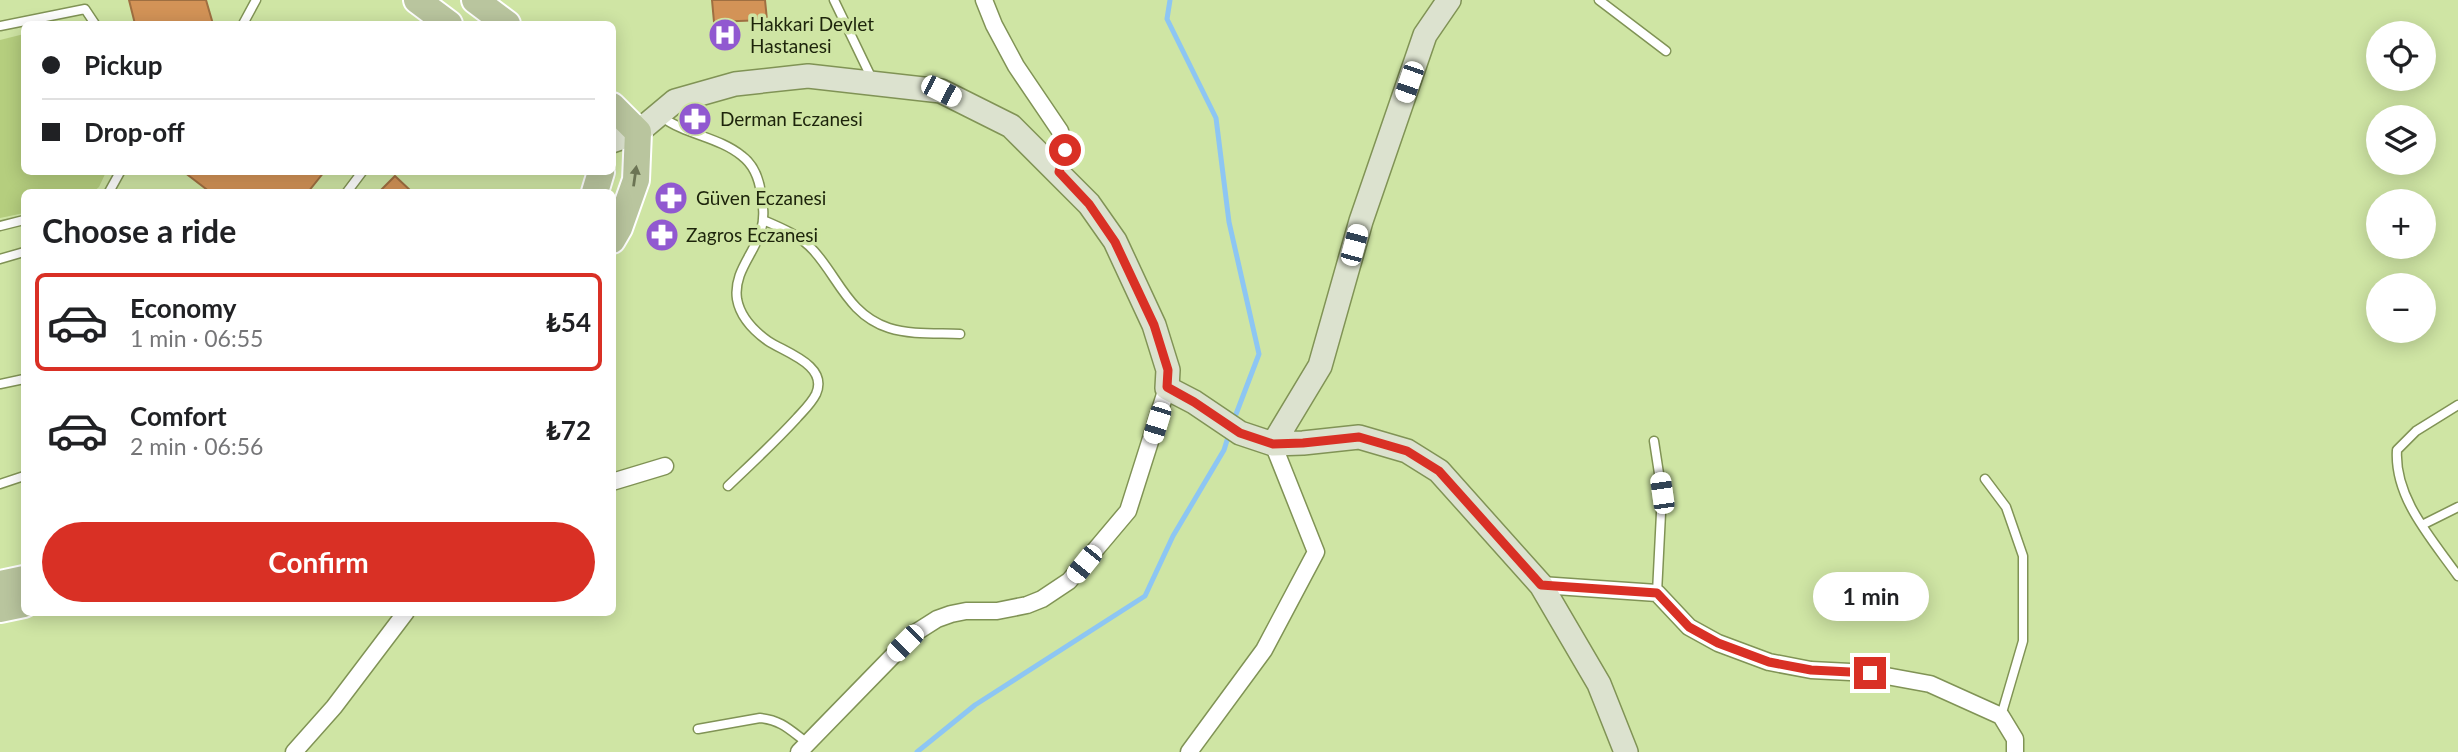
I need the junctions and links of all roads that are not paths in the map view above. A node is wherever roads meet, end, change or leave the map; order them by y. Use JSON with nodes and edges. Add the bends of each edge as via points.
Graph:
{"nodes":[{"id":1,"x":256,"y":0,"type":"edge"},
{"id":2,"x":416,"y":0,"type":"edge"},
{"id":3,"x":475,"y":0,"type":"edge"},
{"id":4,"x":834,"y":0,"type":"edge"},
{"id":5,"x":984,"y":0,"type":"edge"},
{"id":6,"x":1449,"y":0,"type":"edge"},
{"id":7,"x":1600,"y":0,"type":"edge"},
{"id":8,"x":25,"y":21,"type":"edge"},
{"id":9,"x":92,"y":21,"type":"edge"},
{"id":10,"x":245,"y":21,"type":"edge"},
{"id":11,"x":445,"y":21,"type":"edge"},
{"id":12,"x":503,"y":21,"type":"edge"},
{"id":13,"x":21,"y":22,"type":"edge"},
{"id":14,"x":0,"y":26,"type":"edge"},
{"id":15,"x":1666,"y":51,"type":"dead end"},
{"id":16,"x":875,"y":83,"type":"junction"},
{"id":17,"x":616,"y":110,"type":"edge"},
{"id":18,"x":659,"y":114,"type":"junction"},
{"id":19,"x":638,"y":132,"type":"junction"},
{"id":20,"x":616,"y":140,"type":"edge"},
{"id":21,"x":1059,"y":172,"type":"junction"},
{"id":22,"x":763,"y":220,"type":"junction"},
{"id":23,"x":21,"y":221,"type":"edge"},
{"id":24,"x":0,"y":226,"type":"edge"},
{"id":25,"x":616,"y":234,"type":"edge"},
{"id":26,"x":21,"y":253,"type":"edge"},
{"id":27,"x":0,"y":259,"type":"edge"},
{"id":28,"x":960,"y":334,"type":"dead end"},
{"id":29,"x":21,"y":380,"type":"edge"},
{"id":30,"x":0,"y":384,"type":"edge"},
{"id":31,"x":1167,"y":387,"type":"junction"},
{"id":32,"x":2458,"y":405,"type":"edge"},
{"id":33,"x":1654,"y":442,"type":"dead end"},
{"id":34,"x":1273,"y":444,"type":"junction"},
{"id":35,"x":664,"y":466,"type":"dead end"},
{"id":36,"x":21,"y":478,"type":"edge"},
{"id":37,"x":1986,"y":479,"type":"dead end"},
{"id":38,"x":616,"y":481,"type":"edge"},
{"id":39,"x":0,"y":484,"type":"edge"},
{"id":40,"x":728,"y":486,"type":"dead end"},
{"id":41,"x":2458,"y":507,"type":"edge"},
{"id":42,"x":2422,"y":525,"type":"junction"},
{"id":43,"x":2458,"y":576,"type":"edge"},
{"id":44,"x":21,"y":580,"type":"edge"},
{"id":45,"x":0,"y":584,"type":"edge"},
{"id":46,"x":1541,"y":585,"type":"junction"},
{"id":47,"x":1657,"y":593,"type":"junction"},
{"id":48,"x":21,"y":605,"type":"edge"},
{"id":49,"x":0,"y":609,"type":"edge"},
{"id":50,"x":403,"y":616,"type":"edge"},
{"id":51,"x":2001,"y":716,"type":"junction"},
{"id":52,"x":698,"y":729,"type":"dead end"},
{"id":53,"x":802,"y":747,"type":"edge"},
{"id":54,"x":294,"y":752,"type":"edge"},
{"id":55,"x":1189,"y":752,"type":"edge"},
{"id":56,"x":1626,"y":752,"type":"edge"},
{"id":57,"x":2015,"y":752,"type":"edge"}],
"edges":[{"from":1,"to":10,"type":"lane"},
{"from":2,"to":11,"type":"main road"},
{"from":3,"to":12,"type":"main road"},
{"from":4,"to":16,"type":"lane"},
{"from":5,"to":21,"type":"street","via":[[1016,66],[1060,131],[1065,150]]},
{"from":6,"to":34,"type":"street","via":[[1424,35],[1361,221],[1320,366]]},
{"from":7,"to":15,"type":"lane"},
{"from":8,"to":9,"type":"lane","via":[[85,9]]},
{"from":13,"to":14,"type":"lane"},
{"from":16,"to":18,"type":"street","via":[[808,76],[735,84],[675,101]]},
{"from":16,"to":21,"type":"street","via":[[941,91],[1011,126]]},
{"from":17,"to":19,"type":"main road"},
{"from":18,"to":19,"type":"street"},
{"from":18,"to":22,"type":"lane","via":[[675,127],[748,162],[760,183]]},
{"from":19,"to":20,"type":"street"},
{"from":25,"to":19,"type":"main road","one_way":true,"via":[[636,180]]},
{"from":21,"to":31,"type":"street","via":[[1115,242],[1154,325],[1168,370]]},
{"from":22,"to":28,"type":"lane","via":[[806,243],[845,296],[875,322],[898,331]]},
{"from":22,"to":40,"type":"lane","via":[[738,282],[739,305],[762,337],[806,363],[816,376],[817,388],[809,404]]},
{"from":23,"to":24,"type":"lane"},
{"from":26,"to":27,"type":"lane"},
{"from":29,"to":30,"type":"lane"},
{"from":31,"to":34,"type":"street","via":[[1240,433]]},
{"from":31,"to":53,"type":"street","via":[[1128,511],[1069,582],[1027,605],[951,614],[925,625]]},
{"from":32,"to":42,"type":"lane","via":[[2416,431],[2397,450],[2396,469]]},
{"from":33,"to":47,"type":"lane","via":[[1662,493]]},
{"from":34,"to":46,"type":"street","via":[[1359,437],[1407,451],[1439,471]]},
{"from":34,"to":55,"type":"street","via":[[1316,552],[1264,650]]},
{"from":35,"to":38,"type":"street"},
{"from":36,"to":39,"type":"lane"},
{"from":37,"to":51,"type":"lane","via":[[2006,507],[2023,556],[2023,641]]},
{"from":41,"to":42,"type":"lane"},
{"from":42,"to":43,"type":"lane"},
{"from":44,"to":45,"type":"main road"},
{"from":46,"to":47,"type":"street"},
{"from":46,"to":56,"type":"street","via":[[1599,684]]},
{"from":47,"to":51,"type":"street","via":[[1689,627],[1769,662],[1930,684]]},
{"from":48,"to":49,"type":"main road"},
{"from":50,"to":54,"type":"street"},
{"from":51,"to":57,"type":"street","via":[[2015,739]]},
{"from":52,"to":53,"type":"lane","via":[[760,718],[777,720]]}]}
